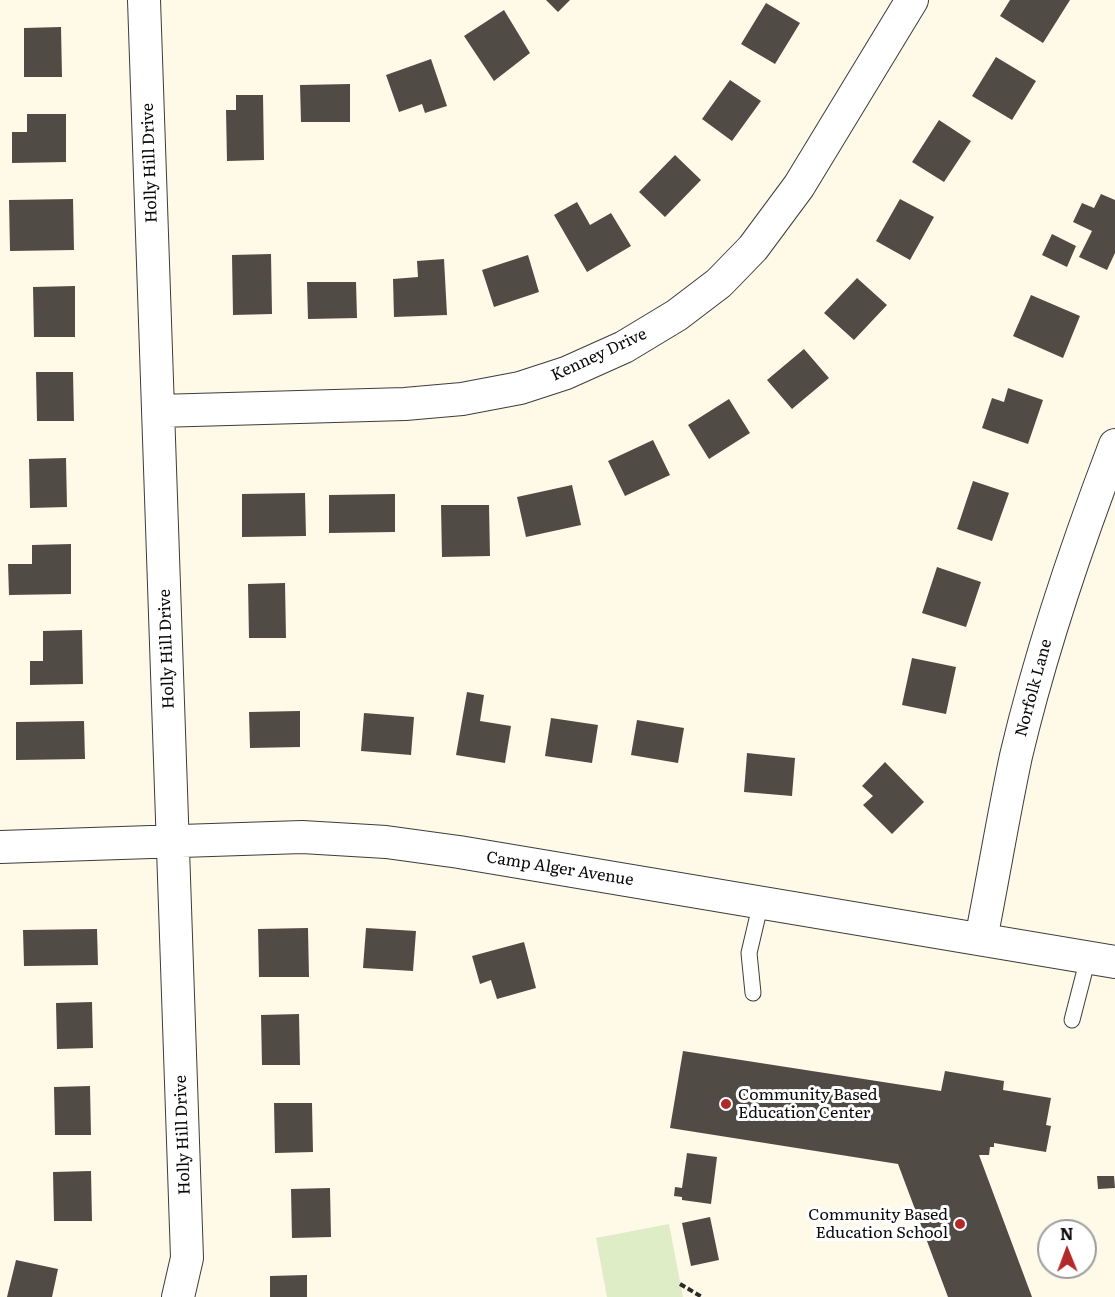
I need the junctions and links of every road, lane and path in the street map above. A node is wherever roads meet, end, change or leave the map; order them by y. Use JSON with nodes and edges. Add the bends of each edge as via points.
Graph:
{"nodes":[{"id":1,"x":144,"y":0,"type":"edge"},
{"id":2,"x":912,"y":0,"type":"edge"},
{"id":3,"x":158,"y":411,"type":"junction"},
{"id":4,"x":1115,"y":445,"type":"edge"},
{"id":5,"x":174,"y":841,"type":"junction"},
{"id":6,"x":0,"y":848,"type":"edge"},
{"id":7,"x":761,"y":903,"type":"junction"},
{"id":8,"x":981,"y":939,"type":"junction"},
{"id":9,"x":1101,"y":960,"type":"edge"},
{"id":10,"x":753,"y":993,"type":"dead end"},
{"id":11,"x":1072,"y":1020,"type":"dead end"},
{"id":12,"x":680,"y":1284,"type":"dead end"},
{"id":13,"x":177,"y":1297,"type":"edge"},
{"id":14,"x":702,"y":1297,"type":"edge"}],
"edges":[{"from":1,"to":3,"type":"street","name":"Holly Hill Drive"},
{"from":2,"to":3,"type":"street","name":"Kenney Drive","via":[[799,186],[753,248],[686,309],[624,347],[520,388],[462,399]]},
{"from":3,"to":5,"type":"street","name":"Holly Hill Drive"},
{"from":4,"to":8,"type":"street","name":"Norfolk Lane","via":[[1047,640],[1016,757]]},
{"from":5,"to":6,"type":"street","name":"Camp Alger Avenue"},
{"from":5,"to":7,"type":"street","name":"Camp Alger Avenue","via":[[302,837],[386,842]]},
{"from":5,"to":13,"type":"street","name":"Holly Hill Drive","via":[[187,1258]]},
{"from":7,"to":8,"type":"street","name":"Camp Alger Avenue"},
{"from":7,"to":10,"type":"lane","via":[[748,954]]},
{"from":8,"to":9,"type":"street","name":"Camp Alger Avenue"},
{"from":9,"to":11,"type":"lane"},
{"from":12,"to":14,"type":"path"}]}
